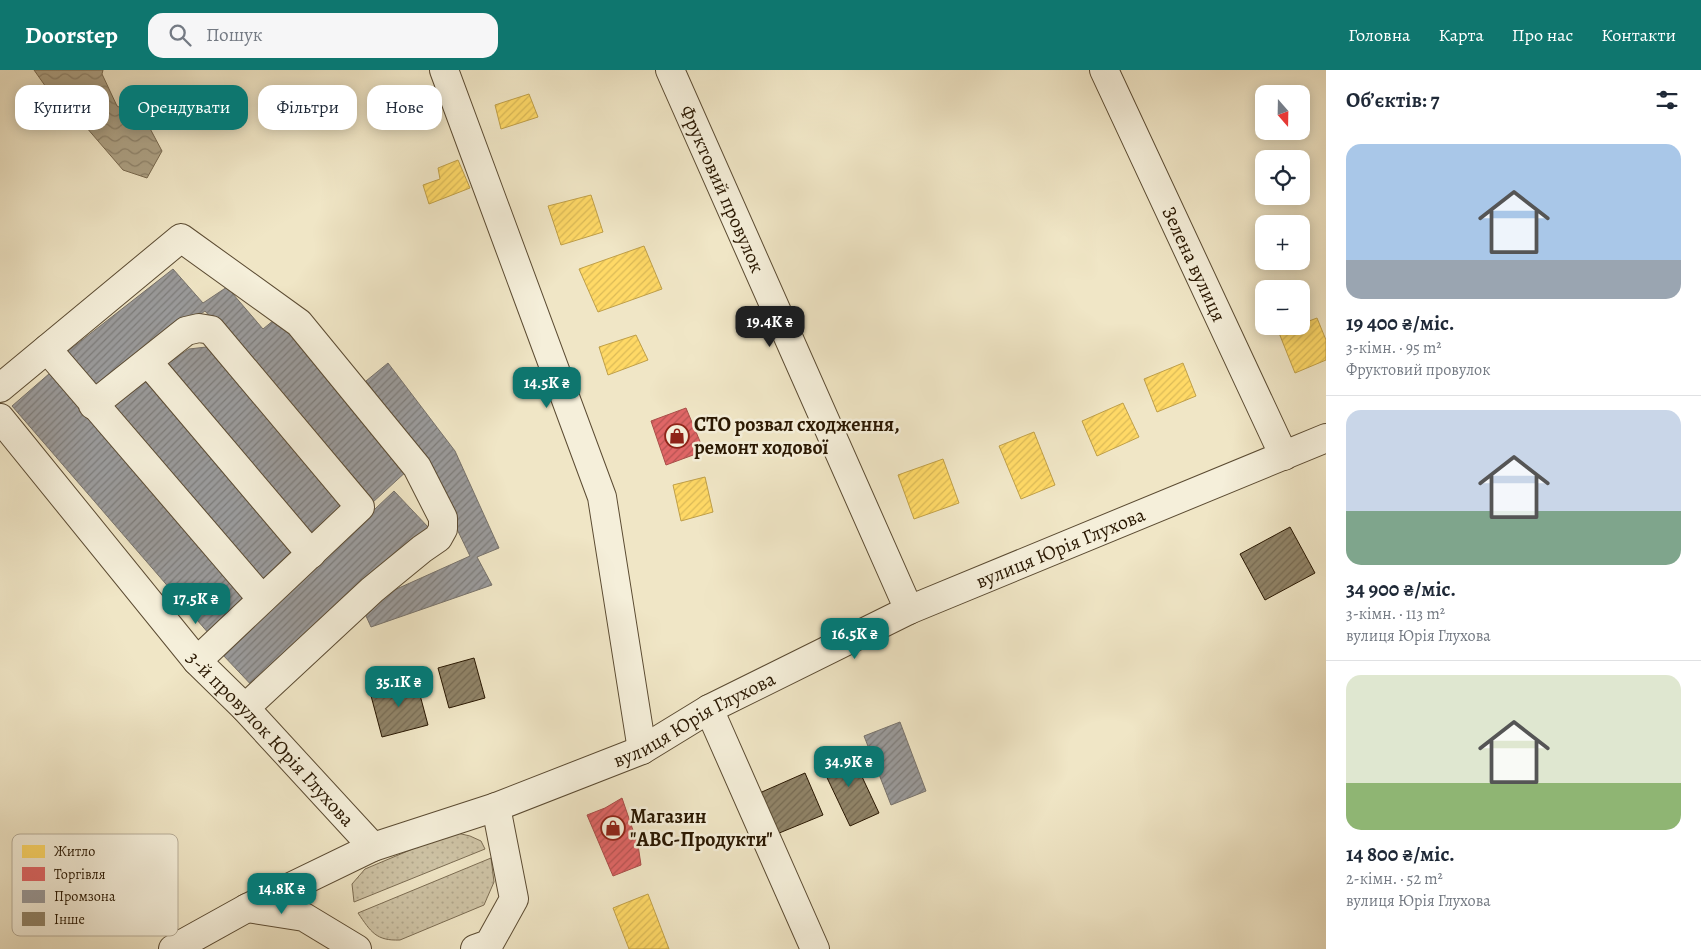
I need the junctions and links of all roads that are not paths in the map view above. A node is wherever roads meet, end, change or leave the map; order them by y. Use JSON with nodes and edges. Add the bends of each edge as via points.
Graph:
{"nodes":[{"id":1,"x":444,"y":70,"type":"edge"},
{"id":2,"x":670,"y":70,"type":"edge"},
{"id":3,"x":1104,"y":70,"type":"edge"},
{"id":4,"x":47,"y":349,"type":"junction"},
{"id":5,"x":148,"y":362,"type":"junction"},
{"id":6,"x":0,"y":388,"type":"edge"},
{"id":7,"x":93,"y":404,"type":"junction"},
{"id":8,"x":0,"y":418,"type":"edge"},
{"id":9,"x":1326,"y":438,"type":"edge"},
{"id":10,"x":1284,"y":456,"type":"junction"},
{"id":11,"x":311,"y":554,"type":"junction"},
{"id":12,"x":262,"y":599,"type":"junction"},
{"id":13,"x":909,"y":610,"type":"junction"},
{"id":14,"x":197,"y":660,"type":"junction"},
{"id":15,"x":245,"y":708,"type":"junction"},
{"id":16,"x":709,"y":709,"type":"junction"},
{"id":17,"x":642,"y":750,"type":"junction"},
{"id":18,"x":496,"y":807,"type":"junction"},
{"id":19,"x":373,"y":847,"type":"junction"},
{"id":20,"x":246,"y":908,"type":"junction"},
{"id":21,"x":173,"y":949,"type":"edge"},
{"id":22,"x":357,"y":949,"type":"edge"},
{"id":23,"x":475,"y":949,"type":"edge"},
{"id":24,"x":815,"y":949,"type":"edge"}],
"edges":[{"from":1,"to":17,"type":"street","via":[[602,497]]},
{"from":2,"to":13,"type":"street","name":"Фруктовий провулок"},
{"from":3,"to":10,"type":"street","name":"Зелена вулиця"},
{"from":4,"to":6,"type":"street"},
{"from":4,"to":7,"type":"street"},
{"from":4,"to":15,"type":"street","via":[[180,238],[299,322],[417,468],[443,518],[443,529],[438,538],[372,590]]},
{"from":5,"to":7,"type":"street"},
{"from":5,"to":11,"type":"street"},
{"from":5,"to":11,"type":"street","via":[[186,331],[211,330],[218,337],[360,507]]},
{"from":7,"to":12,"type":"street"},
{"from":8,"to":14,"type":"street","name":"3-й провулок Юрія Глухова"},
{"from":9,"to":10,"type":"street","name":"вулиця Юрія Глухова"},
{"from":10,"to":13,"type":"street","name":"вулиця Юрія Глухова"},
{"from":11,"to":12,"type":"street"},
{"from":12,"to":14,"type":"street"},
{"from":13,"to":16,"type":"street","name":"вулиця Юрія Глухова"},
{"from":14,"to":15,"type":"street","name":"3-й провулок Юрія Глухова"},
{"from":15,"to":19,"type":"street","name":"3-й провулок Юрія Глухова"},
{"from":16,"to":17,"type":"street","name":"вулиця Юрія Глухова"},
{"from":16,"to":24,"type":"street"},
{"from":17,"to":18,"type":"street","name":"вулиця Юрія Глухова"},
{"from":18,"to":19,"type":"street","name":"вулиця Юрія Глухова"},
{"from":18,"to":23,"type":"street","via":[[514,899],[489,944]]},
{"from":19,"to":20,"type":"street","name":"вулиця Юрія Глухова"},
{"from":20,"to":21,"type":"street","name":"вулиця Юрія Глухова"},
{"from":20,"to":22,"type":"street","via":[[304,916]]}]}
